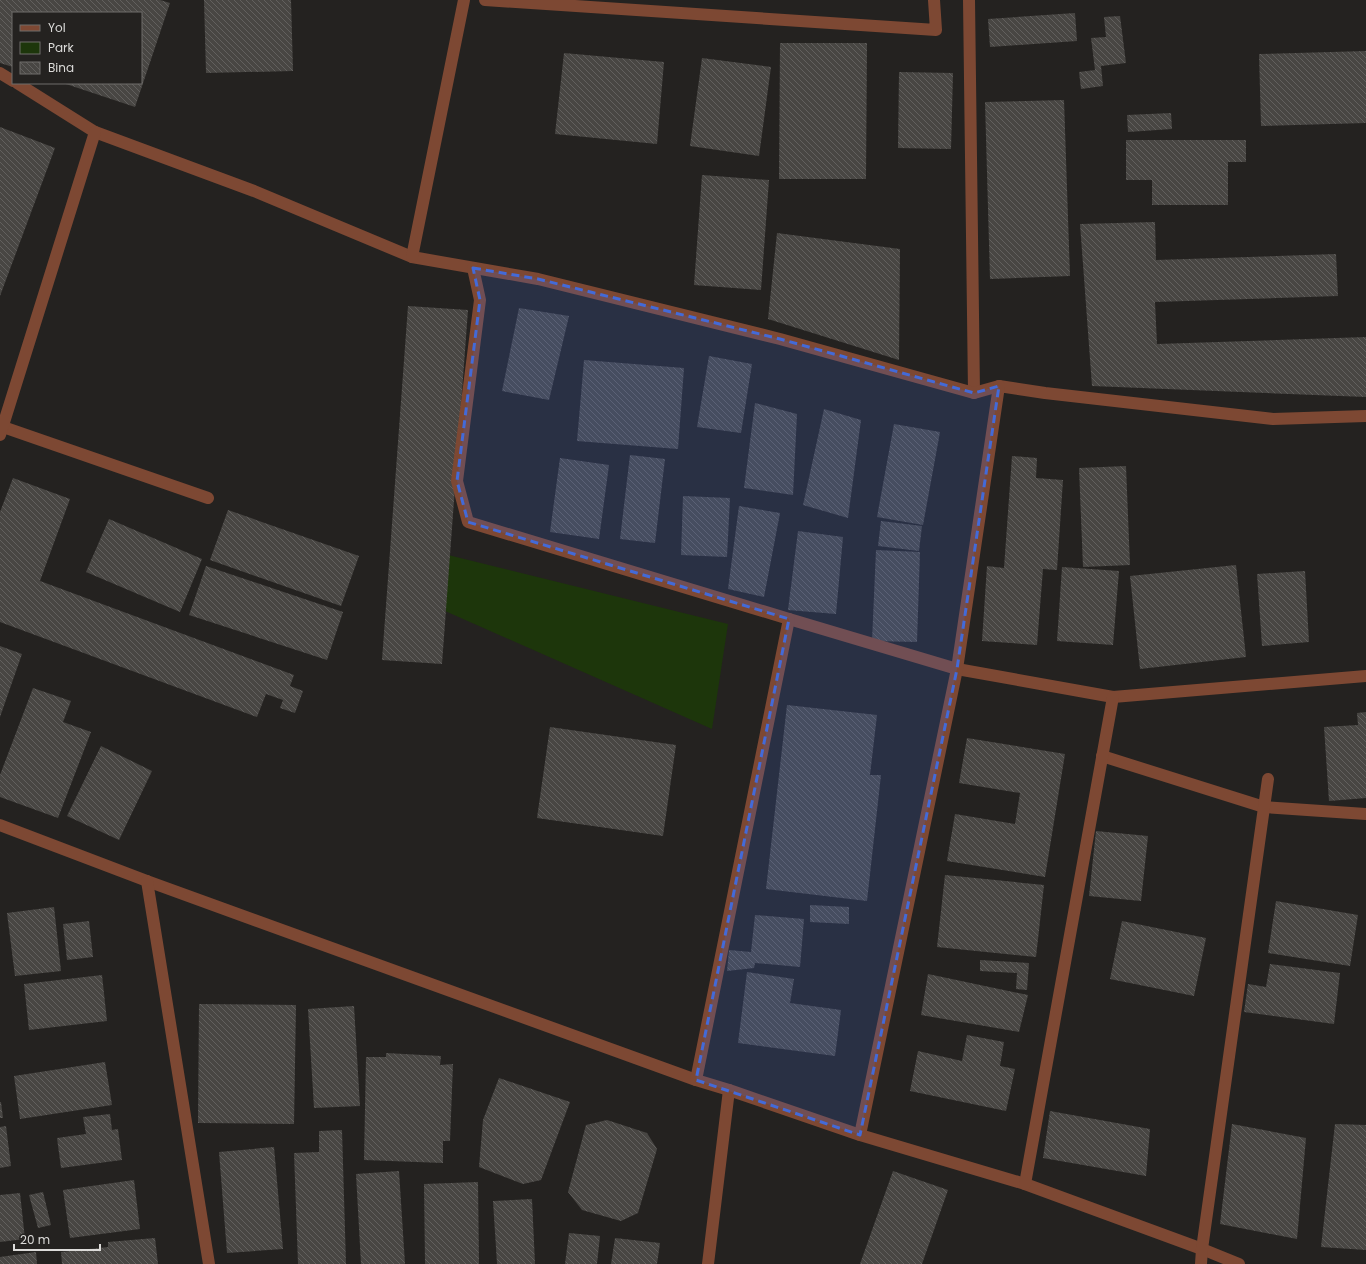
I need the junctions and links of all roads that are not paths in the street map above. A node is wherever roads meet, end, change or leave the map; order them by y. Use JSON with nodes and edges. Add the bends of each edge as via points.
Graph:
{"nodes":[{"id":1,"x":464,"y":0,"type":"edge"},
{"id":2,"x":485,"y":0,"type":"edge"},
{"id":3,"x":934,"y":0,"type":"edge"},
{"id":4,"x":969,"y":0,"type":"edge"},
{"id":5,"x":0,"y":73,"type":"edge"},
{"id":6,"x":12,"y":80,"type":"edge"},
{"id":7,"x":19,"y":84,"type":"edge"},
{"id":8,"x":95,"y":132,"type":"junction"},
{"id":9,"x":412,"y":257,"type":"junction"},
{"id":10,"x":473,"y":268,"type":"junction"},
{"id":11,"x":999,"y":386,"type":"junction"},
{"id":12,"x":974,"y":393,"type":"junction"},
{"id":13,"x":1366,"y":416,"type":"edge"},
{"id":14,"x":1,"y":429,"type":"edge"},
{"id":15,"x":208,"y":498,"type":"dead end"},
{"id":16,"x":789,"y":620,"type":"junction"},
{"id":17,"x":957,"y":669,"type":"junction"},
{"id":18,"x":1366,"y":676,"type":"edge"},
{"id":19,"x":1113,"y":697,"type":"junction"},
{"id":20,"x":1102,"y":756,"type":"junction"},
{"id":21,"x":1268,"y":779,"type":"dead end"},
{"id":22,"x":1264,"y":807,"type":"junction"},
{"id":23,"x":1366,"y":814,"type":"edge"},
{"id":24,"x":0,"y":825,"type":"edge"},
{"id":25,"x":147,"y":881,"type":"junction"},
{"id":26,"x":696,"y":1080,"type":"junction"},
{"id":27,"x":729,"y":1090,"type":"junction"},
{"id":28,"x":860,"y":1136,"type":"junction"},
{"id":29,"x":1025,"y":1184,"type":"junction"},
{"id":30,"x":1202,"y":1249,"type":"junction"},
{"id":31,"x":209,"y":1264,"type":"edge"},
{"id":32,"x":708,"y":1264,"type":"edge"},
{"id":33,"x":1201,"y":1264,"type":"edge"},
{"id":34,"x":1239,"y":1264,"type":"edge"}],
"edges":[{"from":1,"to":9,"type":"street"},
{"from":2,"to":3,"type":"street","via":[[936,30]]},
{"from":4,"to":12,"type":"street"},
{"from":5,"to":6,"type":"street"},
{"from":7,"to":8,"type":"street"},
{"from":8,"to":9,"type":"street","via":[[254,191]]},
{"from":8,"to":14,"type":"street"},
{"from":9,"to":10,"type":"street"},
{"from":10,"to":12,"type":"street","via":[[538,279],[780,339]]},
{"from":10,"to":16,"type":"street","via":[[480,300],[458,481],[468,522]]},
{"from":11,"to":12,"type":"street"},
{"from":11,"to":13,"type":"street","via":[[1273,419]]},
{"from":11,"to":17,"type":"street"},
{"from":14,"to":15,"type":"street"},
{"from":16,"to":17,"type":"street"},
{"from":16,"to":26,"type":"street"},
{"from":17,"to":19,"type":"street"},
{"from":17,"to":28,"type":"street"},
{"from":18,"to":19,"type":"street"},
{"from":19,"to":20,"type":"street"},
{"from":20,"to":22,"type":"street"},
{"from":20,"to":29,"type":"street"},
{"from":21,"to":22,"type":"street"},
{"from":22,"to":23,"type":"street"},
{"from":22,"to":30,"type":"street"},
{"from":24,"to":25,"type":"street"},
{"from":25,"to":26,"type":"street"},
{"from":25,"to":31,"type":"street"},
{"from":26,"to":27,"type":"street"},
{"from":27,"to":28,"type":"street"},
{"from":27,"to":32,"type":"street"},
{"from":28,"to":29,"type":"street"},
{"from":29,"to":30,"type":"street"},
{"from":30,"to":33,"type":"street"},
{"from":30,"to":34,"type":"street"}]}
